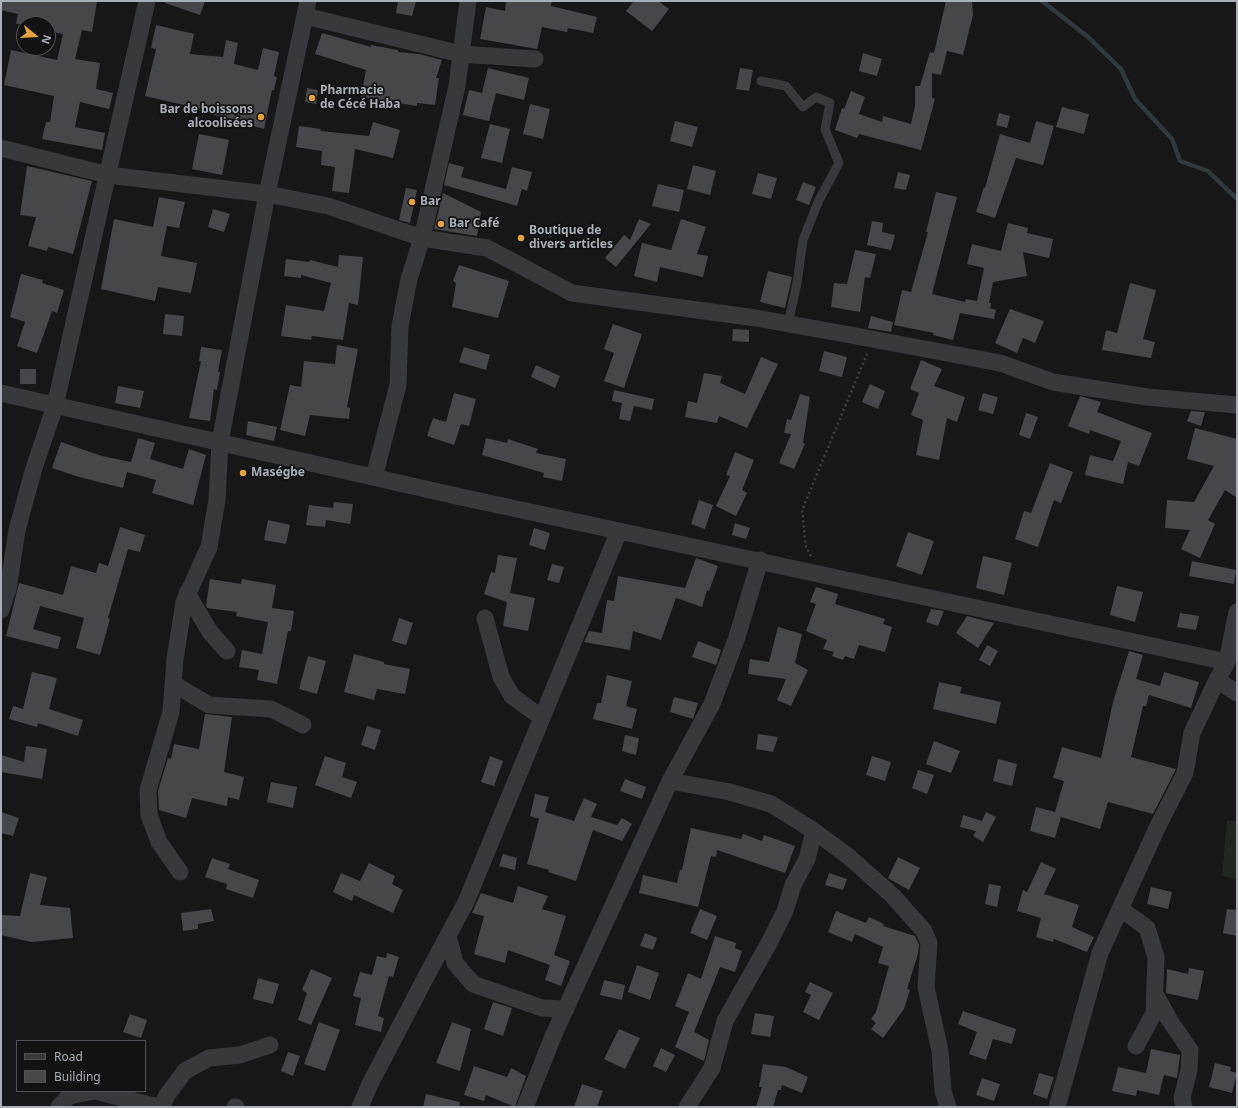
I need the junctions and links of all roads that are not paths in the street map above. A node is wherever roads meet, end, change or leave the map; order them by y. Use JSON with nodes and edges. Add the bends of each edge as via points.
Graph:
{"nodes":[{"id":1,"x":147,"y":1,"type":"edge"},
{"id":2,"x":468,"y":1,"type":"edge"},
{"id":3,"x":307,"y":8,"type":"edge"},
{"id":4,"x":461,"y":54,"type":"junction"},
{"id":5,"x":535,"y":59,"type":"dead end"},
{"id":6,"x":761,"y":81,"type":"dead end"},
{"id":7,"x":1,"y":148,"type":"edge"},
{"id":8,"x":108,"y":176,"type":"junction"},
{"id":9,"x":267,"y":194,"type":"junction"},
{"id":10,"x":422,"y":238,"type":"junction"},
{"id":11,"x":788,"y":324,"type":"junction"},
{"id":12,"x":1,"y":393,"type":"edge"},
{"id":13,"x":1237,"y":405,"type":"edge"},
{"id":14,"x":55,"y":406,"type":"junction"},
{"id":15,"x":220,"y":442,"type":"junction"},
{"id":16,"x":374,"y":478,"type":"junction"},
{"id":17,"x":619,"y":531,"type":"junction"},
{"id":18,"x":760,"y":560,"type":"junction"},
{"id":19,"x":187,"y":593,"type":"junction"},
{"id":20,"x":1,"y":610,"type":"edge"},
{"id":21,"x":1237,"y":612,"type":"edge"},
{"id":22,"x":485,"y":618,"type":"dead end"},
{"id":23,"x":227,"y":651,"type":"dead end"},
{"id":24,"x":1227,"y":662,"type":"junction"},
{"id":25,"x":1217,"y":680,"type":"junction"},
{"id":26,"x":174,"y":684,"type":"junction"},
{"id":27,"x":1237,"y":693,"type":"edge"},
{"id":28,"x":542,"y":718,"type":"junction"},
{"id":29,"x":303,"y":725,"type":"dead end"},
{"id":30,"x":670,"y":781,"type":"junction"},
{"id":31,"x":814,"y":831,"type":"junction"},
{"id":32,"x":180,"y":872,"type":"dead end"},
{"id":33,"x":1121,"y":909,"type":"junction"},
{"id":34,"x":448,"y":936,"type":"junction"},
{"id":35,"x":1155,"y":994,"type":"junction"},
{"id":36,"x":566,"y":1009,"type":"junction"},
{"id":37,"x":270,"y":1045,"type":"dead end"},
{"id":38,"x":1136,"y":1046,"type":"dead end"},
{"id":39,"x":90,"y":1092,"type":"edge"},
{"id":40,"x":99,"y":1092,"type":"edge"},
{"id":41,"x":59,"y":1107,"type":"edge"},
{"id":42,"x":159,"y":1107,"type":"edge"},
{"id":43,"x":360,"y":1107,"type":"edge"},
{"id":44,"x":525,"y":1107,"type":"edge"},
{"id":45,"x":687,"y":1107,"type":"edge"},
{"id":46,"x":948,"y":1107,"type":"edge"},
{"id":47,"x":1057,"y":1107,"type":"edge"},
{"id":48,"x":1184,"y":1107,"type":"edge"}],
"edges":[{"from":1,"to":8,"type":"street"},
{"from":2,"to":4,"type":"street"},
{"from":3,"to":4,"type":"street"},
{"from":3,"to":9,"type":"street"},
{"from":4,"to":5,"type":"street"},
{"from":4,"to":10,"type":"street","via":[[457,86]]},
{"from":6,"to":11,"type":"lane","via":[[786,86],[804,107],[816,97],[830,103],[825,129],[839,163],[819,200],[803,240]]},
{"from":7,"to":8,"type":"street"},
{"from":8,"to":9,"type":"street"},
{"from":8,"to":14,"type":"street"},
{"from":9,"to":10,"type":"street","via":[[328,206]]},
{"from":9,"to":15,"type":"street"},
{"from":10,"to":11,"type":"street","via":[[487,248],[572,293]]},
{"from":10,"to":16,"type":"street","via":[[408,278],[400,326],[398,385]]},
{"from":11,"to":13,"type":"street","via":[[1000,363],[1053,382],[1147,397]]},
{"from":12,"to":14,"type":"street"},
{"from":14,"to":15,"type":"street"},
{"from":14,"to":20,"type":"street","via":[[17,530],[8,589]]},
{"from":15,"to":16,"type":"street"},
{"from":15,"to":19,"type":"street","via":[[217,500],[209,547]]},
{"from":16,"to":17,"type":"street"},
{"from":17,"to":18,"type":"street"},
{"from":17,"to":28,"type":"street"},
{"from":18,"to":24,"type":"street"},
{"from":18,"to":30,"type":"street","via":[[737,637],[712,704]]},
{"from":19,"to":23,"type":"street","via":[[210,632]]},
{"from":19,"to":26,"type":"street","via":[[175,659]]},
{"from":21,"to":24,"type":"street"},
{"from":22,"to":28,"type":"street","via":[[500,677],[512,696]]},
{"from":24,"to":25,"type":"street"},
{"from":25,"to":27,"type":"street"},
{"from":25,"to":33,"type":"street","via":[[1192,733],[1185,773]]},
{"from":26,"to":29,"type":"street","via":[[209,705],[271,709]]},
{"from":26,"to":32,"type":"street","via":[[171,712],[148,790],[149,815],[159,842]]},
{"from":28,"to":34,"type":"street","via":[[466,902]]},
{"from":30,"to":31,"type":"street","via":[[730,792],[771,804]]},
{"from":30,"to":36,"type":"street"},
{"from":31,"to":45,"type":"street","via":[[807,859],[793,885],[785,911],[725,1021],[712,1068]]},
{"from":31,"to":46,"type":"street","via":[[882,886],[924,931],[929,943],[926,987],[940,1051],[943,1091]]},
{"from":33,"to":35,"type":"street","via":[[1147,928],[1156,957]]},
{"from":33,"to":47,"type":"street","via":[[1100,953]]},
{"from":34,"to":36,"type":"street","via":[[455,964],[473,984],[542,1008]]},
{"from":34,"to":43,"type":"street"},
{"from":35,"to":38,"type":"street","via":[[1154,1013]]},
{"from":35,"to":48,"type":"street","via":[[1190,1050],[1189,1070],[1182,1098]]},
{"from":36,"to":44,"type":"street"},
{"from":37,"to":42,"type":"street","via":[[240,1055],[209,1058],[185,1071]]},
{"from":39,"to":41,"type":"street","via":[[69,1096]]},
{"from":40,"to":42,"type":"street"}]}
